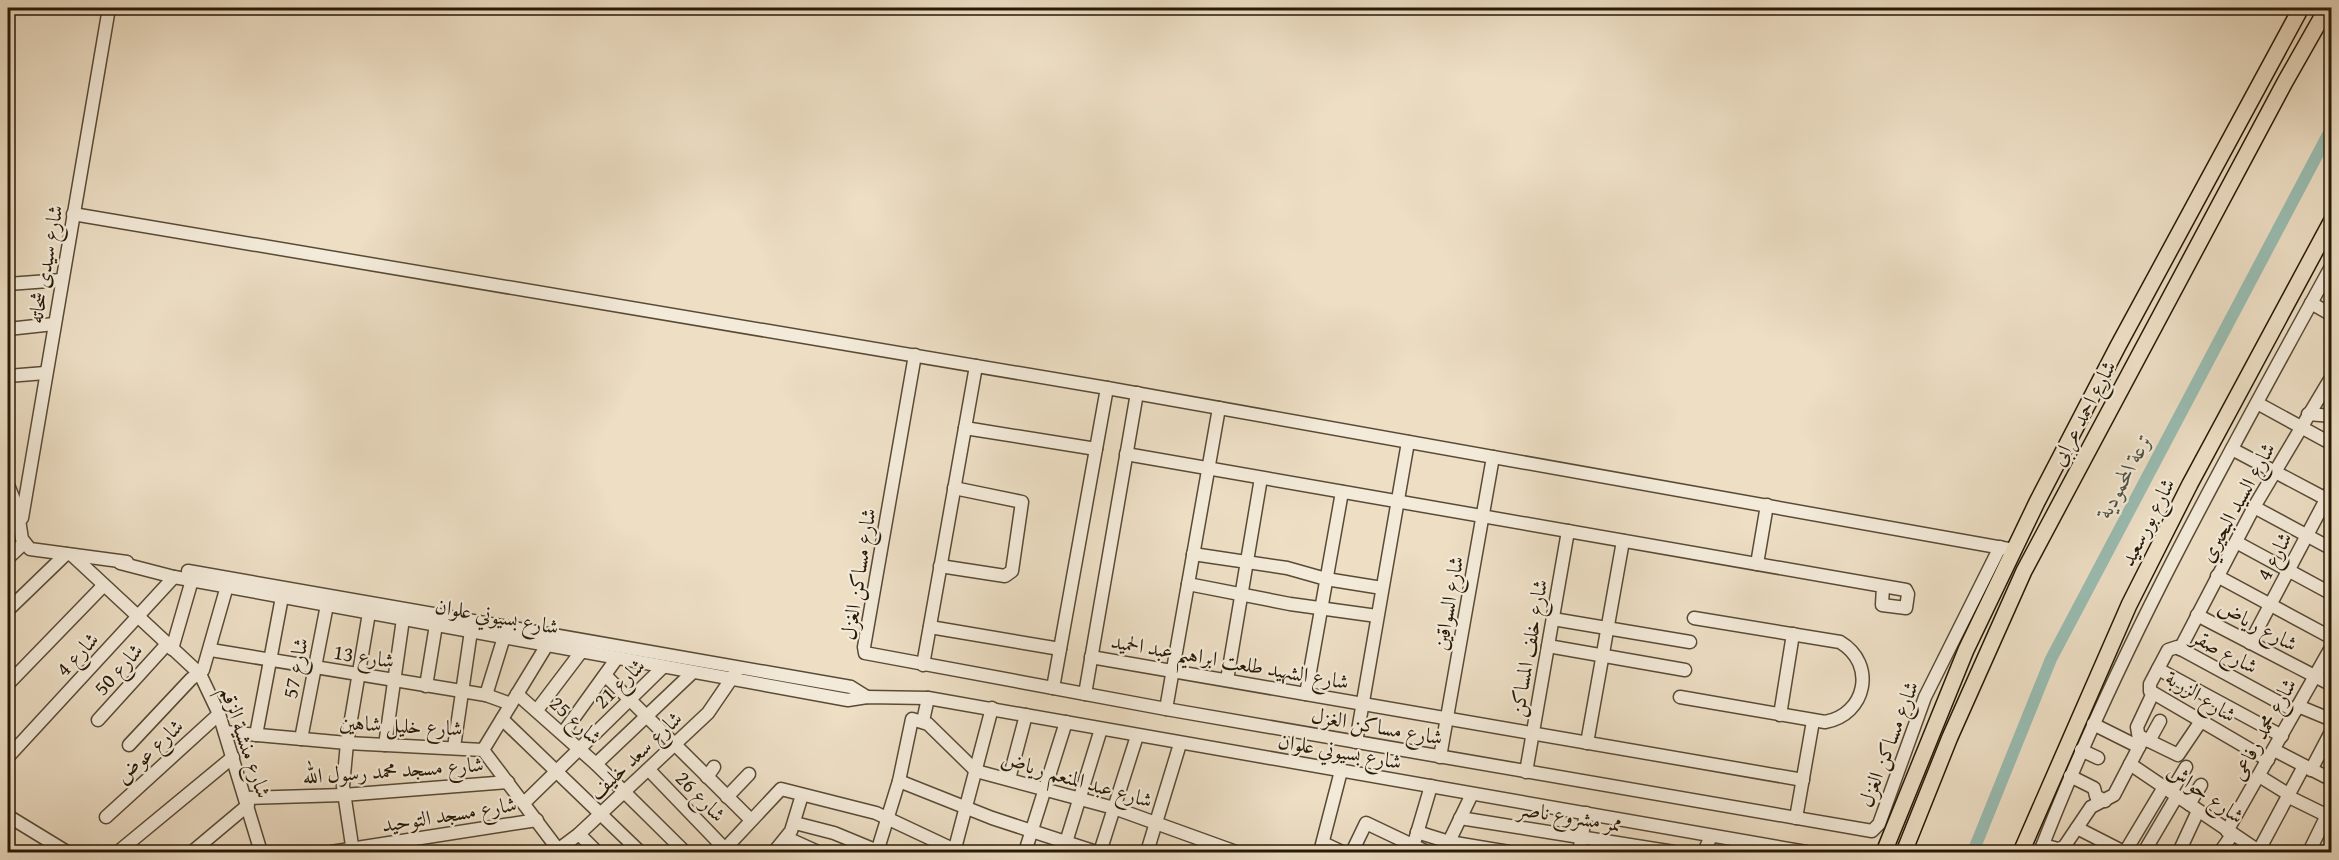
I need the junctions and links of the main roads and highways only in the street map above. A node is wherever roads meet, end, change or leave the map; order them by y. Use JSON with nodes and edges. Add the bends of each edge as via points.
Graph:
{"nodes":[{"id":1,"x":2301,"y":8,"type":"edge"},
{"id":2,"x":2327,"y":8,"type":"edge"},
{"id":3,"x":2331,"y":220,"type":"edge"},
{"id":4,"x":1884,"y":852,"type":"edge"},
{"id":5,"x":1904,"y":852,"type":"edge"},
{"id":6,"x":2021,"y":852,"type":"edge"}],
"edges":[{"from":1,"to":4,"type":"main road","name":"شارع احمد عرابى","via":[[2007,549]]},
{"from":2,"to":5,"type":"main road","name":"شارع احمد عرابى","via":[[2024,571]]},
{"from":3,"to":6,"type":"main road","name":"شارع بورسعيد","via":[[2129,604]]}]}
